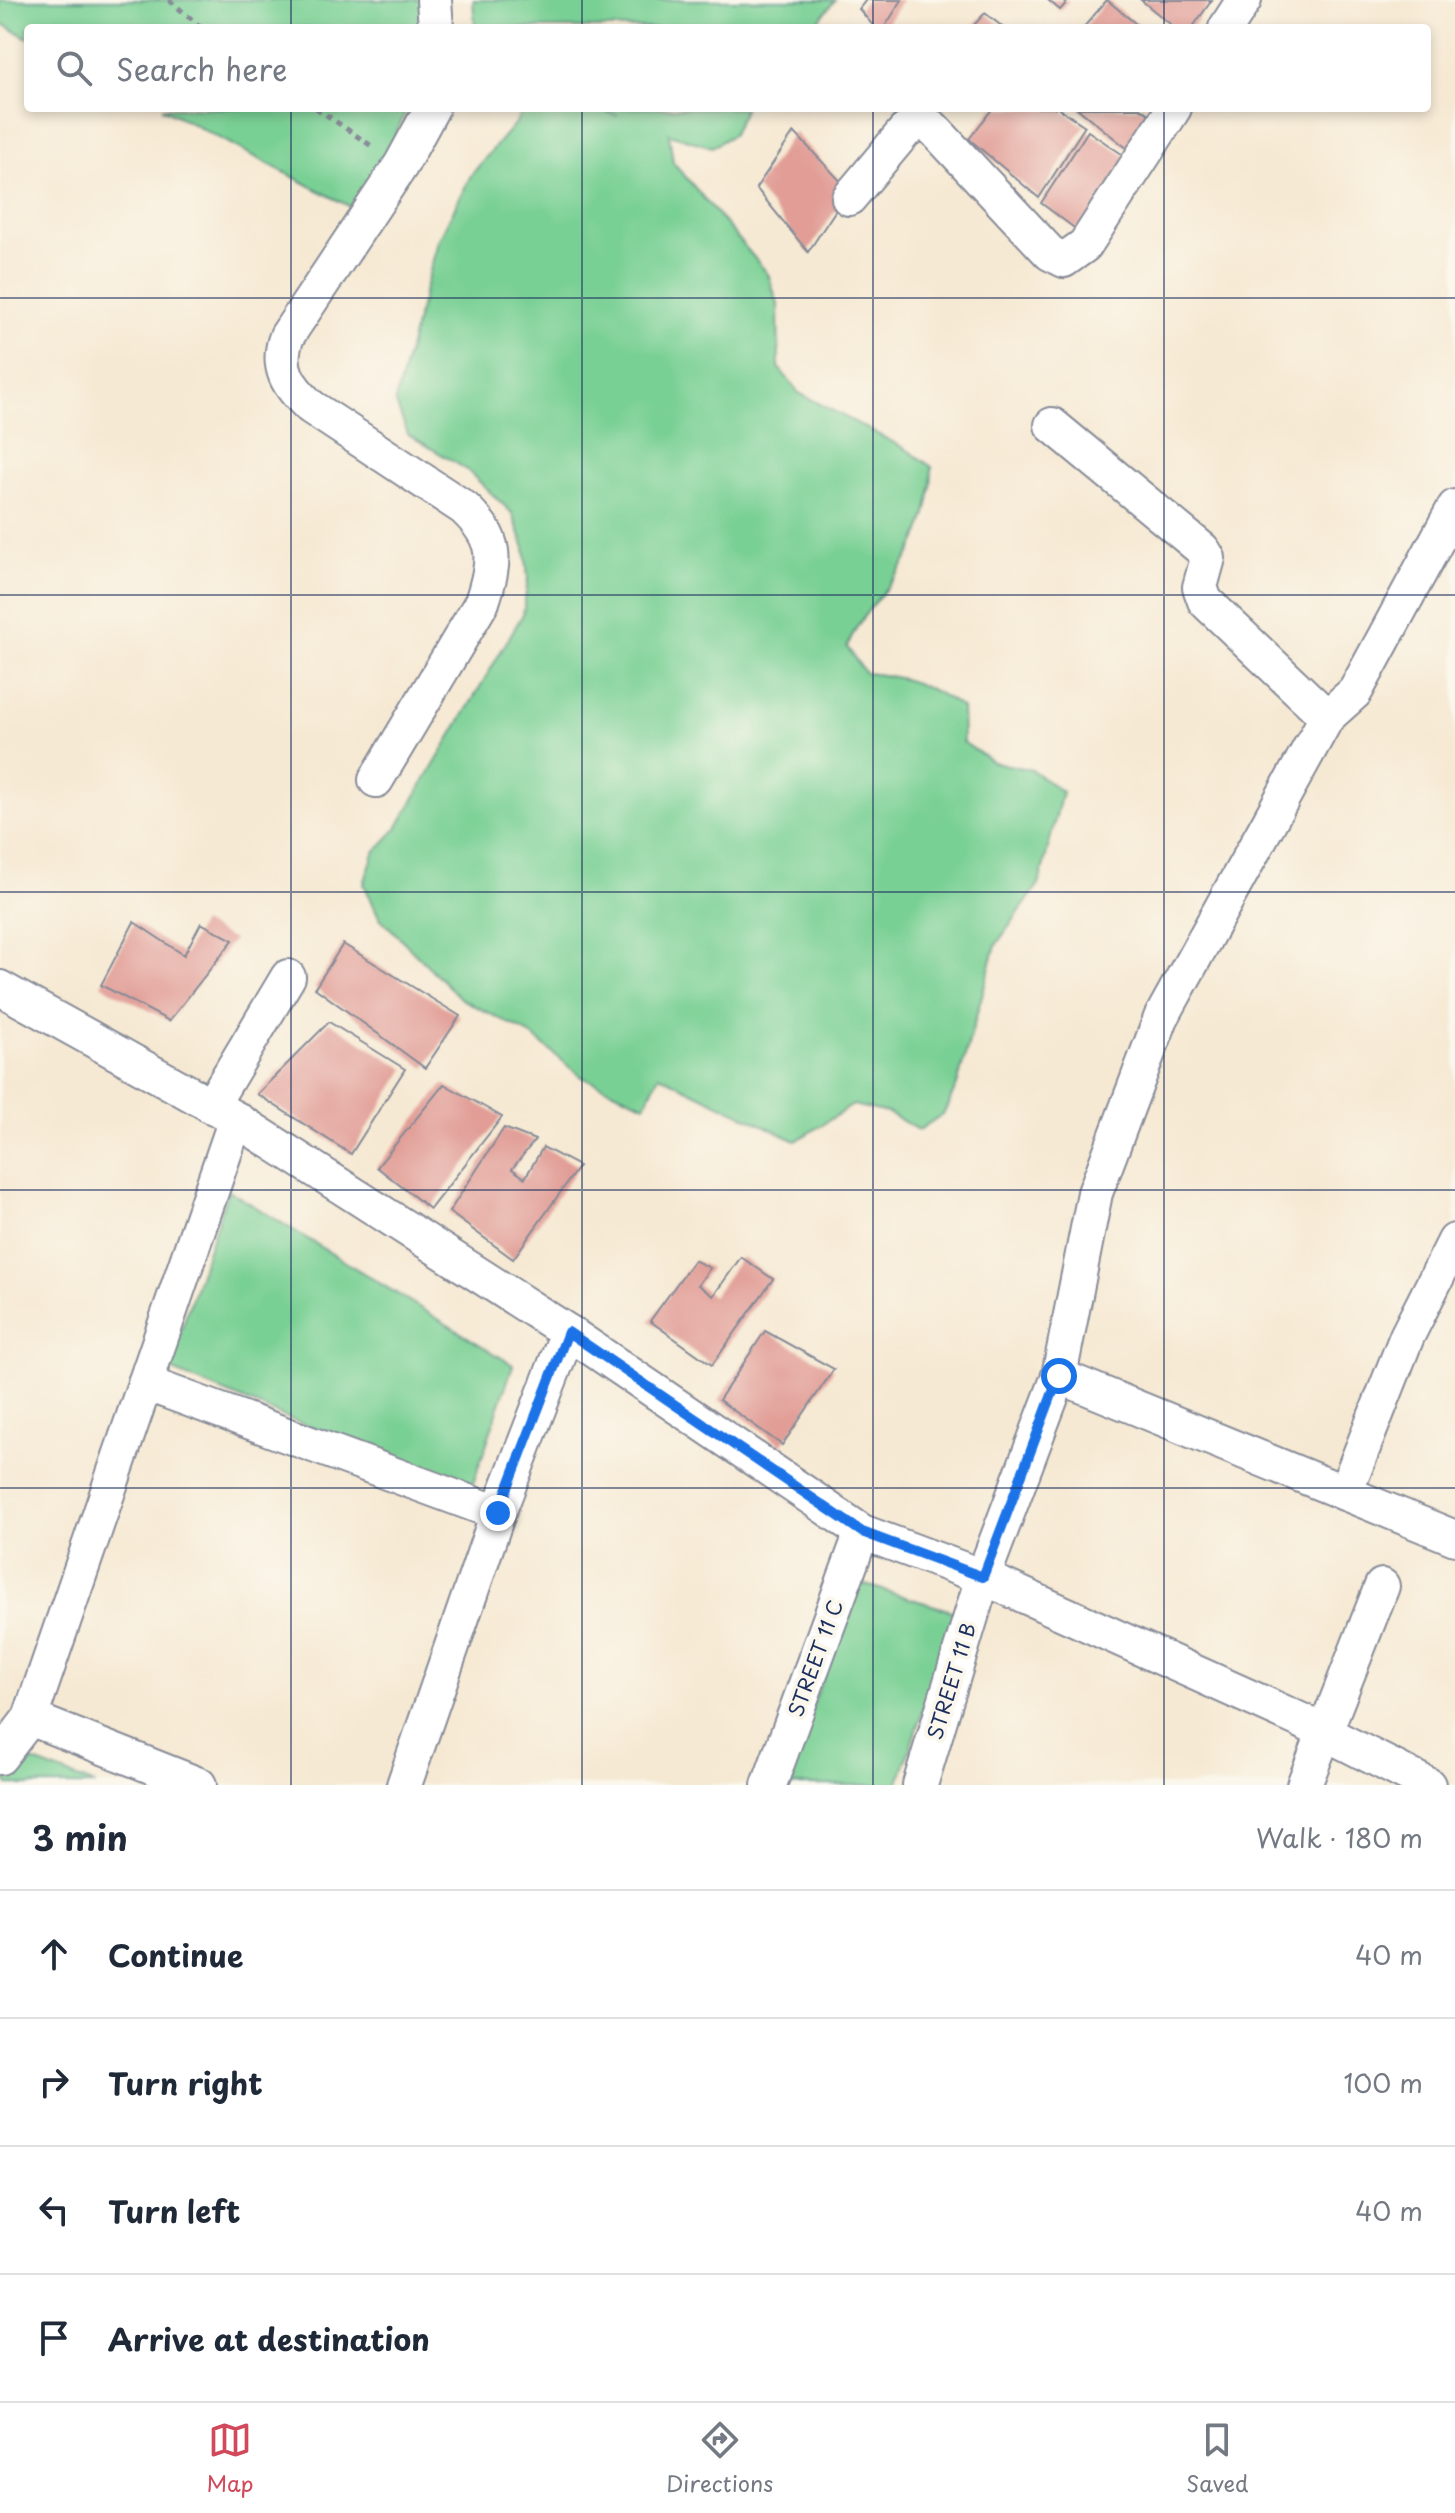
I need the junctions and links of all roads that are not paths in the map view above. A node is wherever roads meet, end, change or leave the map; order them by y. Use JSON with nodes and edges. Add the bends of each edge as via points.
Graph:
{"nodes":[{"id":1,"x":434,"y":0,"type":"edge"},
{"id":2,"x":1244,"y":0,"type":"edge"},
{"id":3,"x":436,"y":24,"type":"edge"},
{"id":4,"x":1229,"y":24,"type":"edge"},
{"id":5,"x":430,"y":112,"type":"edge"},
{"id":6,"x":1171,"y":112,"type":"edge"},
{"id":7,"x":849,"y":198,"type":"dead end"},
{"id":8,"x":1052,"y":425,"type":"dead end"},
{"id":9,"x":1455,"y":507,"type":"edge"},
{"id":10,"x":1327,"y":717,"type":"junction"},
{"id":11,"x":376,"y":780,"type":"dead end"},
{"id":12,"x":288,"y":977,"type":"dead end"},
{"id":13,"x":0,"y":988,"type":"edge"},
{"id":14,"x":224,"y":1113,"type":"junction"},
{"id":15,"x":1455,"y":1241,"type":"edge"},
{"id":16,"x":1442,"y":1301,"type":"edge"},
{"id":17,"x":568,"y":1332,"type":"junction"},
{"id":18,"x":1059,"y":1376,"type":"junction"},
{"id":19,"x":145,"y":1383,"type":"junction"},
{"id":20,"x":1345,"y":1493,"type":"junction"},
{"id":21,"x":498,"y":1513,"type":"junction"},
{"id":22,"x":862,"y":1532,"type":"junction"},
{"id":23,"x":1455,"y":1538,"type":"edge"},
{"id":24,"x":983,"y":1577,"type":"junction"},
{"id":25,"x":1382,"y":1586,"type":"dead end"},
{"id":26,"x":30,"y":1718,"type":"junction"},
{"id":27,"x":1324,"y":1731,"type":"junction"},
{"id":28,"x":0,"y":1757,"type":"edge"},
{"id":29,"x":199,"y":1785,"type":"edge"},
{"id":30,"x":404,"y":1785,"type":"edge"},
{"id":31,"x":769,"y":1785,"type":"edge"},
{"id":32,"x":920,"y":1785,"type":"edge"},
{"id":33,"x":1304,"y":1785,"type":"edge"},
{"id":34,"x":1428,"y":1785,"type":"edge"}],
"edges":[{"from":1,"to":3,"type":"street"},
{"from":2,"to":4,"type":"street"},
{"from":5,"to":11,"type":"street","via":[[401,165],[287,336],[281,363],[294,392],[311,407],[464,508],[489,539],[490,575],[482,602]]},
{"from":6,"to":7,"type":"street","via":[[1085,245],[1064,260],[1050,253],[933,128],[920,122],[905,131]]},
{"from":8,"to":10,"type":"street","via":[[1203,550],[1208,558],[1200,587],[1205,601]]},
{"from":9,"to":10,"type":"street","name":"STREET 11 B","via":[[1355,692]]},
{"from":10,"to":18,"type":"street","name":"STREET 11 B","via":[[1161,1018],[1095,1193]]},
{"from":12,"to":14,"type":"street"},
{"from":13,"to":14,"type":"street"},
{"from":14,"to":17,"type":"street"},
{"from":14,"to":19,"type":"street"},
{"from":15,"to":16,"type":"street"},
{"from":16,"to":20,"type":"street","via":[[1407,1336]]},
{"from":17,"to":21,"type":"street"},
{"from":17,"to":22,"type":"street"},
{"from":18,"to":20,"type":"street"},
{"from":18,"to":24,"type":"street","name":"STREET 11 B"},
{"from":19,"to":21,"type":"street"},
{"from":19,"to":26,"type":"street"},
{"from":20,"to":23,"type":"street"},
{"from":21,"to":30,"type":"street"},
{"from":22,"to":24,"type":"street"},
{"from":22,"to":31,"type":"street","name":"STREET 11 C"},
{"from":24,"to":27,"type":"street"},
{"from":24,"to":32,"type":"street","name":"STREET 11 B"},
{"from":25,"to":27,"type":"street"},
{"from":26,"to":28,"type":"street"},
{"from":26,"to":29,"type":"street"},
{"from":27,"to":33,"type":"street"},
{"from":27,"to":34,"type":"street"}]}
